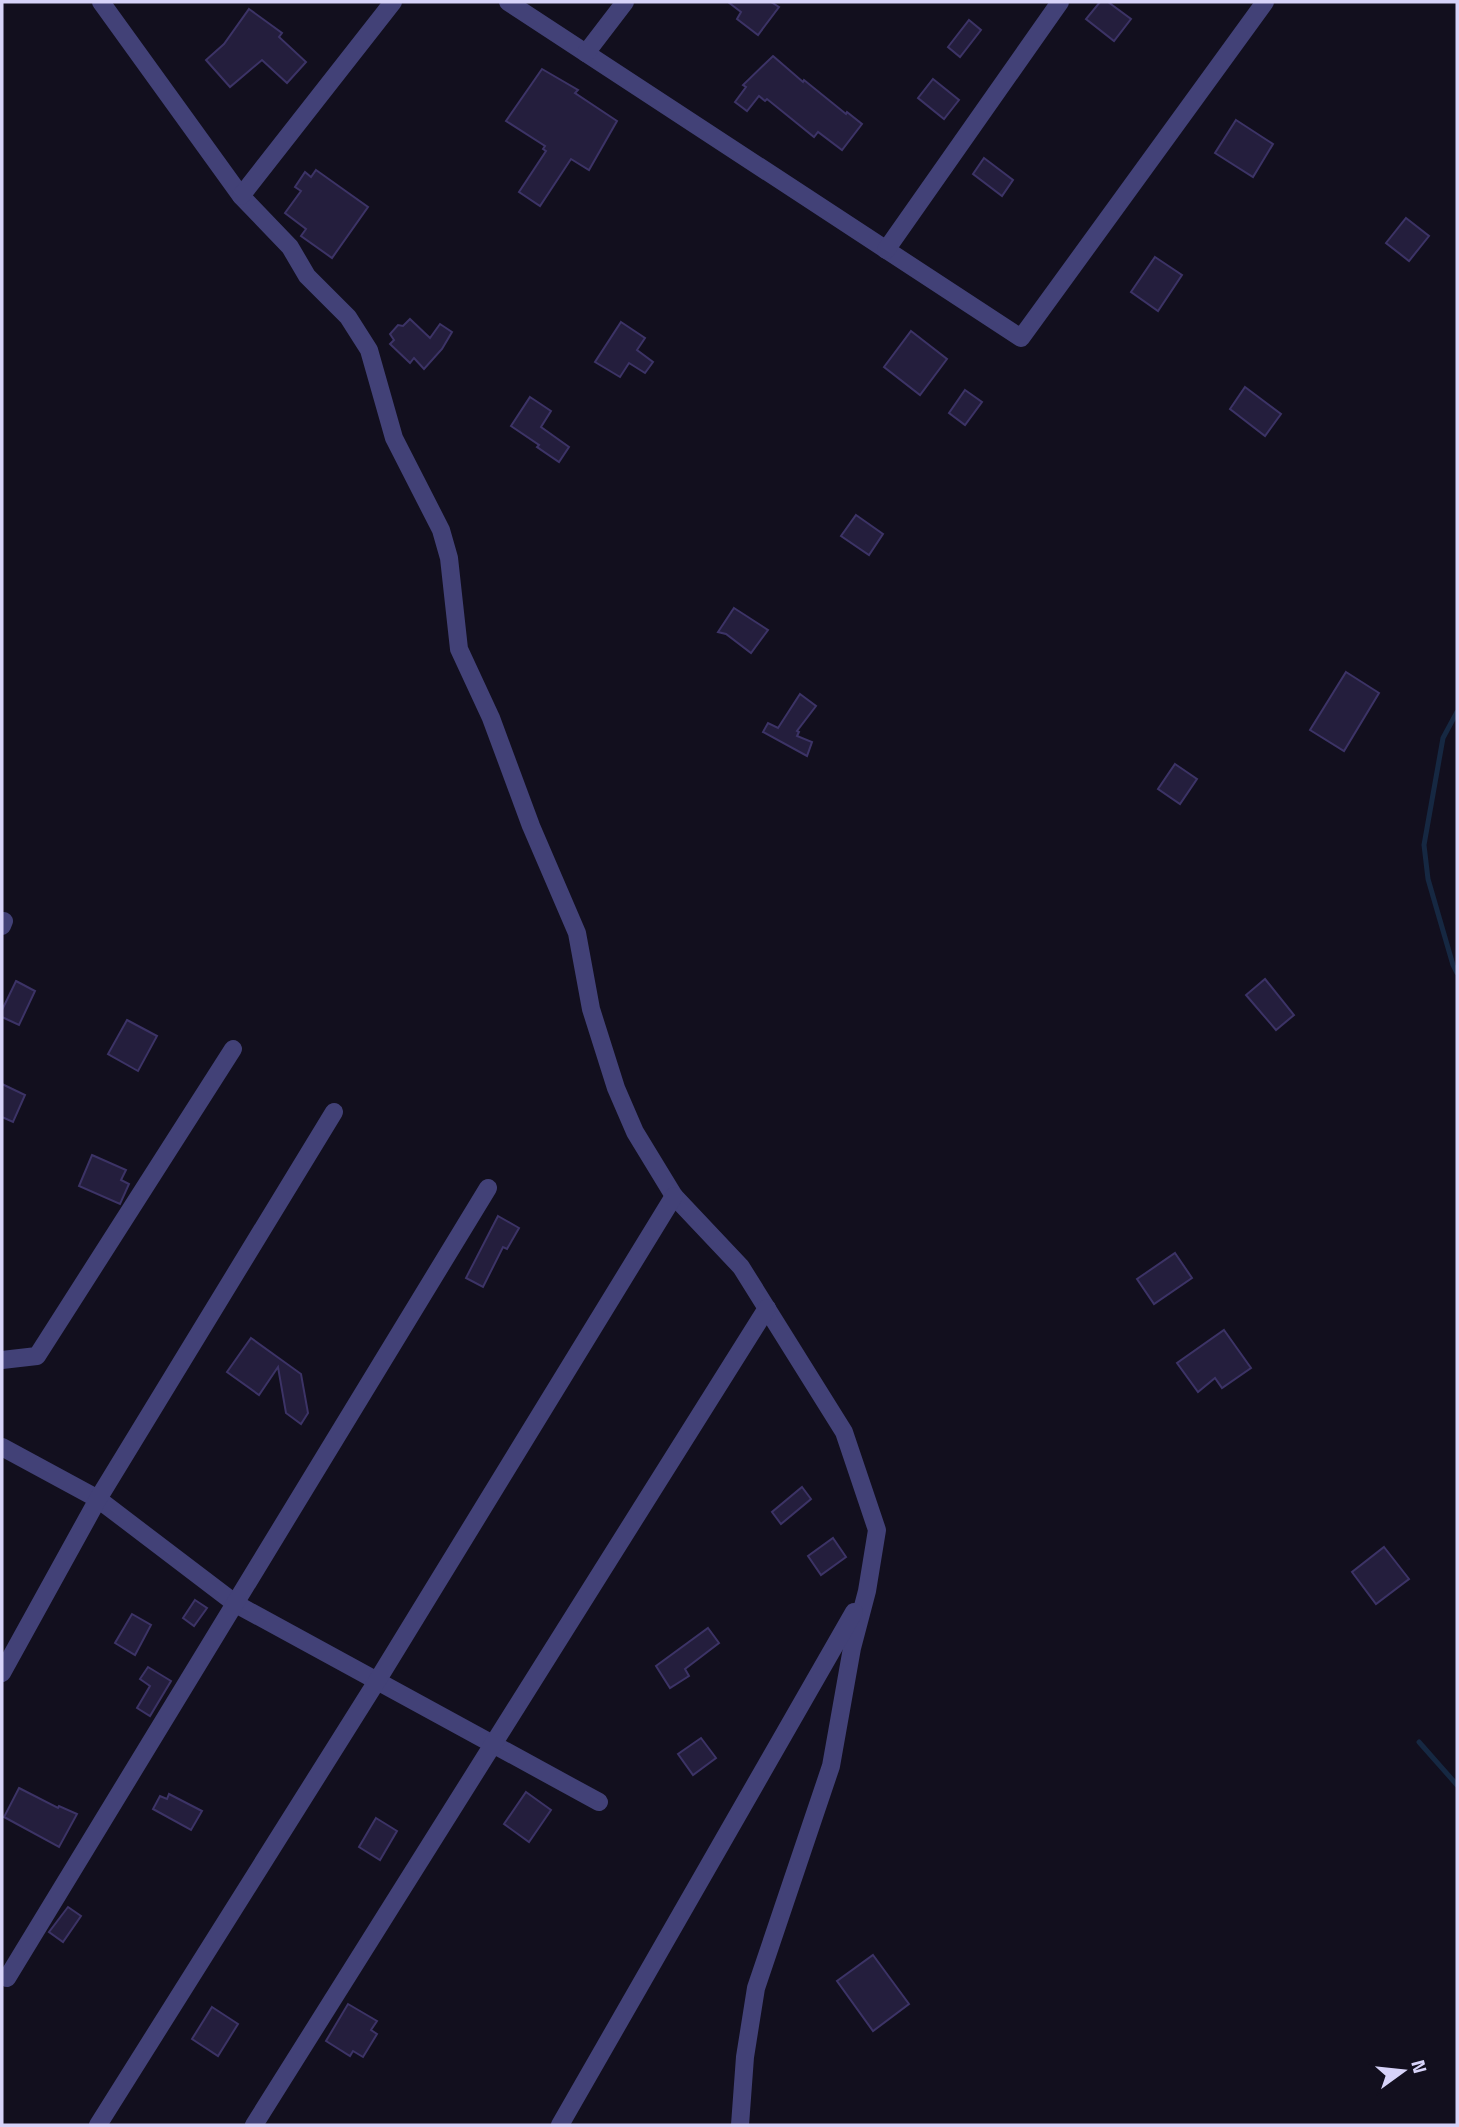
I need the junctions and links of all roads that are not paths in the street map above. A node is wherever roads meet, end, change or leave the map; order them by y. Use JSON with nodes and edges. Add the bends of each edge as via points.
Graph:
{"nodes":[{"id":1,"x":101,"y":2,"type":"edge"},
{"id":2,"x":394,"y":2,"type":"edge"},
{"id":3,"x":508,"y":2,"type":"edge"},
{"id":4,"x":625,"y":2,"type":"edge"},
{"id":5,"x":1060,"y":2,"type":"edge"},
{"id":6,"x":1265,"y":2,"type":"edge"},
{"id":7,"x":586,"y":53,"type":"junction"},
{"id":8,"x":241,"y":196,"type":"junction"},
{"id":9,"x":886,"y":250,"type":"junction"},
{"id":10,"x":233,"y":1049,"type":"dead end"},
{"id":11,"x":334,"y":1112,"type":"dead end"},
{"id":12,"x":488,"y":1188,"type":"dead end"},
{"id":13,"x":674,"y":1196,"type":"junction"},
{"id":14,"x":767,"y":1307,"type":"junction"},
{"id":15,"x":2,"y":1360,"type":"edge"},
{"id":16,"x":2,"y":1447,"type":"edge"},
{"id":17,"x":98,"y":1499,"type":"junction"},
{"id":18,"x":867,"y":1591,"type":"junction"},
{"id":19,"x":236,"y":1604,"type":"junction"},
{"id":20,"x":2,"y":1673,"type":"edge"},
{"id":21,"x":377,"y":1681,"type":"junction"},
{"id":22,"x":493,"y":1744,"type":"junction"},
{"id":23,"x":600,"y":1802,"type":"dead end"},
{"id":24,"x":7,"y":1978,"type":"dead end"},
{"id":25,"x":98,"y":2125,"type":"edge"},
{"id":26,"x":254,"y":2125,"type":"edge"},
{"id":27,"x":560,"y":2125,"type":"edge"},
{"id":28,"x":740,"y":2125,"type":"edge"}],
"edges":[{"from":1,"to":8,"type":"street"},
{"from":2,"to":8,"type":"street"},
{"from":3,"to":7,"type":"street"},
{"from":4,"to":7,"type":"street"},
{"from":5,"to":9,"type":"street"},
{"from":6,"to":9,"type":"street","via":[[1021,338]]},
{"from":7,"to":9,"type":"street"},
{"from":8,"to":13,"type":"street","via":[[290,247],[307,276],[348,317],[369,350],[394,438],[449,558],[458,649],[577,933],[591,1009],[616,1088],[635,1132]]},
{"from":10,"to":15,"type":"street","via":[[37,1356]]},
{"from":11,"to":17,"type":"street"},
{"from":12,"to":19,"type":"street"},
{"from":13,"to":14,"type":"street","via":[[741,1266]]},
{"from":13,"to":21,"type":"street"},
{"from":14,"to":18,"type":"street","via":[[844,1432],[877,1530]]},
{"from":14,"to":22,"type":"street"},
{"from":16,"to":17,"type":"street"},
{"from":17,"to":19,"type":"street"},
{"from":17,"to":20,"type":"street"},
{"from":18,"to":27,"type":"street"},
{"from":18,"to":28,"type":"street","via":[[831,1766],[756,1988]]},
{"from":19,"to":21,"type":"street"},
{"from":19,"to":24,"type":"street"},
{"from":21,"to":22,"type":"street"},
{"from":21,"to":25,"type":"street"},
{"from":22,"to":23,"type":"street"},
{"from":22,"to":26,"type":"street"}]}
